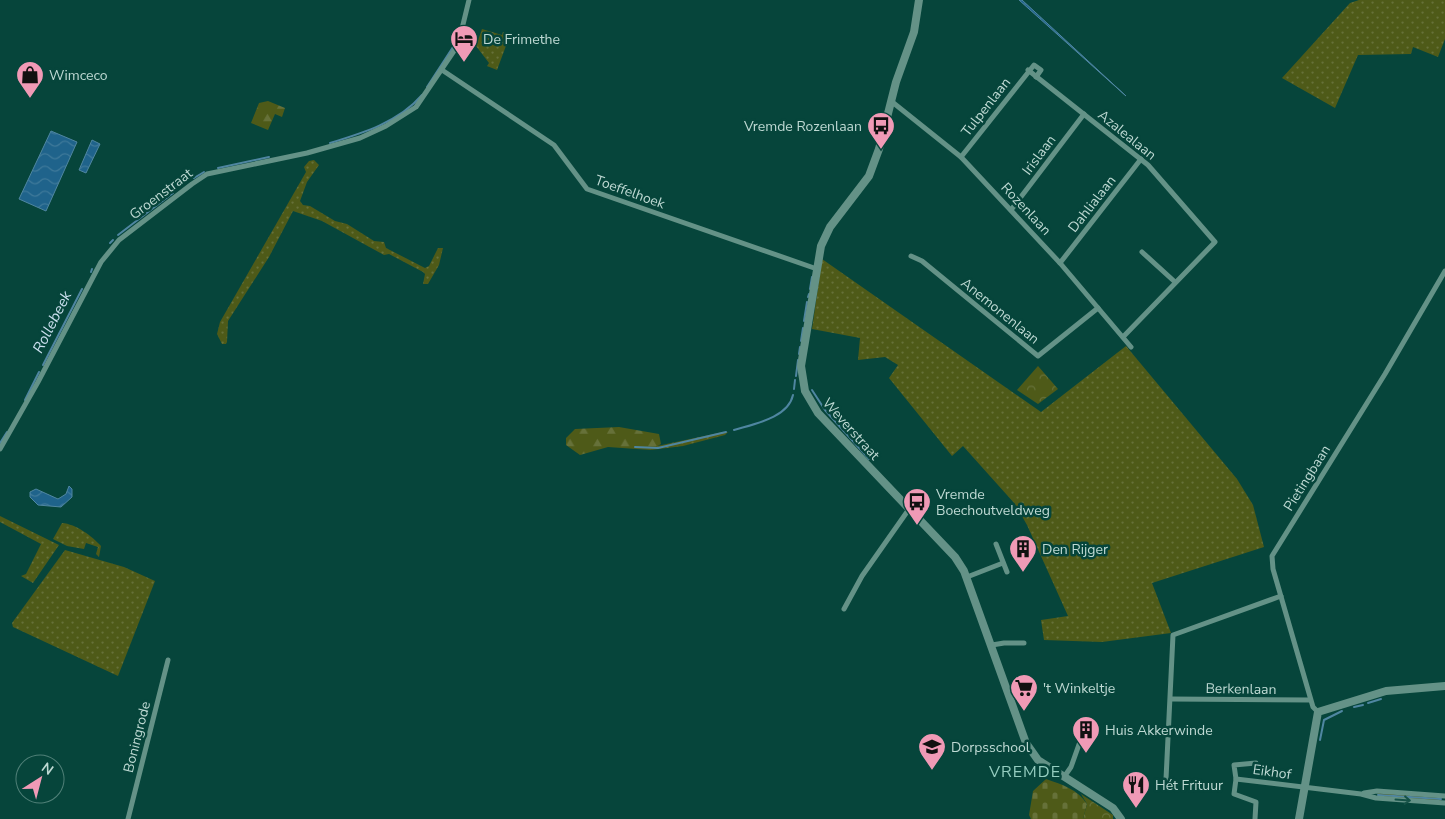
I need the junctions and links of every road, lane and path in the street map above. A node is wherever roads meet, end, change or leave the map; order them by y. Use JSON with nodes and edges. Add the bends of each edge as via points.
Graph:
{"nodes":[{"id":1,"x":470,"y":0,"type":"edge"},
{"id":2,"x":919,"y":0,"type":"edge"},
{"id":3,"x":442,"y":70,"type":"junction"},
{"id":4,"x":1028,"y":70,"type":"junction"},
{"id":5,"x":1036,"y":77,"type":"junction"},
{"id":6,"x":890,"y":100,"type":"junction"},
{"id":7,"x":1084,"y":114,"type":"junction"},
{"id":8,"x":961,"y":157,"type":"junction"},
{"id":9,"x":1141,"y":159,"type":"junction"},
{"id":10,"x":1011,"y":210,"type":"junction"},
{"id":11,"x":1142,"y":252,"type":"dead end"},
{"id":12,"x":911,"y":256,"type":"dead end"},
{"id":13,"x":1060,"y":262,"type":"junction"},
{"id":14,"x":817,"y":269,"type":"junction"},
{"id":15,"x":1445,"y":271,"type":"edge"},
{"id":16,"x":1175,"y":282,"type":"junction"},
{"id":17,"x":1098,"y":308,"type":"junction"},
{"id":18,"x":1123,"y":337,"type":"junction"},
{"id":19,"x":1131,"y":347,"type":"dead end"},
{"id":20,"x":0,"y":449,"type":"edge"},
{"id":21,"x":910,"y":509,"type":"junction"},
{"id":22,"x":996,"y":544,"type":"dead end"},
{"id":23,"x":1003,"y":563,"type":"junction"},
{"id":24,"x":1007,"y":572,"type":"dead end"},
{"id":25,"x":967,"y":577,"type":"junction"},
{"id":26,"x":1281,"y":596,"type":"junction"},
{"id":27,"x":844,"y":609,"type":"dead end"},
{"id":28,"x":1024,"y":644,"type":"dead end"},
{"id":29,"x":992,"y":645,"type":"junction"},
{"id":30,"x":168,"y":660,"type":"dead end"},
{"id":31,"x":1445,"y":686,"type":"edge"},
{"id":32,"x":1171,"y":698,"type":"junction"},
{"id":33,"x":1310,"y":700,"type":"junction"},
{"id":34,"x":1318,"y":712,"type":"junction"},
{"id":35,"x":1082,"y":736,"type":"dead end"},
{"id":36,"x":1256,"y":763,"type":"dead end"},
{"id":37,"x":1064,"y":777,"type":"junction"},
{"id":38,"x":1236,"y":778,"type":"junction"},
{"id":39,"x":1166,"y":779,"type":"dead end"},
{"id":40,"x":1305,"y":789,"type":"junction"},
{"id":41,"x":1361,"y":794,"type":"junction"},
{"id":42,"x":1445,"y":796,"type":"edge"},
{"id":43,"x":1445,"y":803,"type":"edge"},
{"id":44,"x":128,"y":819,"type":"edge"},
{"id":45,"x":1121,"y":819,"type":"edge"},
{"id":46,"x":1254,"y":819,"type":"edge"},
{"id":47,"x":1299,"y":819,"type":"edge"}],
"edges":[{"from":1,"to":3,"type":"street","name":"Groenstraat","via":[[458,45]]},
{"from":2,"to":6,"type":"street","name":"Weverstraat","via":[[914,32]]},
{"from":3,"to":14,"type":"street","name":"Toeffelhoek","via":[[554,145],[587,189]]},
{"from":3,"to":20,"type":"street","name":"Groenstraat","via":[[416,107],[386,126],[322,149],[207,174],[119,240],[101,262]]},
{"from":4,"to":5,"type":"street","name":"Azalealaan"},
{"from":4,"to":5,"type":"street","name":"Azalealaan","via":[[1034,65],[1041,70]]},
{"from":4,"to":8,"type":"street","name":"Tulpenlaan"},
{"from":5,"to":7,"type":"street","name":"Azalealaan"},
{"from":6,"to":8,"type":"street","name":"Rozenlaan"},
{"from":6,"to":14,"type":"street","name":"Weverstraat","via":[[869,176],[825,236]]},
{"from":7,"to":9,"type":"street","name":"Azalealaan"},
{"from":7,"to":10,"type":"street","name":"Irislaan"},
{"from":8,"to":10,"type":"street","name":"Rozenlaan"},
{"from":9,"to":13,"type":"street","name":"Dahlialaan"},
{"from":9,"to":16,"type":"street","name":"Azalealaan","via":[[1214,242]]},
{"from":10,"to":13,"type":"street","name":"Rozenlaan"},
{"from":11,"to":16,"type":"street"},
{"from":12,"to":17,"type":"street","name":"Anemonenlaan","via":[[1038,356]]},
{"from":13,"to":17,"type":"street","name":"Rozenlaan"},
{"from":14,"to":21,"type":"street","name":"Weverstraat","via":[[801,366],[805,391],[818,414]]},
{"from":15,"to":26,"type":"street","name":"Pietingbaan","via":[[1272,556]]},
{"from":16,"to":18,"type":"street"},
{"from":17,"to":18,"type":"street","name":"Rozenlaan"},
{"from":18,"to":19,"type":"street","name":"Rozenlaan"},
{"from":21,"to":25,"type":"street","name":"Weverstraat","via":[[955,557]]},
{"from":21,"to":27,"type":"street","via":[[862,576]]},
{"from":22,"to":23,"type":"street"},
{"from":23,"to":24,"type":"street"},
{"from":23,"to":25,"type":"street"},
{"from":25,"to":29,"type":"street","name":"Weverstraat"},
{"from":26,"to":32,"type":"street","via":[[1173,635]]},
{"from":26,"to":33,"type":"street","name":"Pietingbaan"},
{"from":28,"to":29,"type":"street"},
{"from":29,"to":37,"type":"street","name":"Weverstraat","via":[[1026,743],[1038,760]]},
{"from":30,"to":44,"type":"street","name":"Boningrode"},
{"from":31,"to":34,"type":"street","via":[[1386,690]]},
{"from":32,"to":33,"type":"street","name":"Berkenlaan"},
{"from":32,"to":39,"type":"street"},
{"from":33,"to":34,"type":"street","name":"Pietingbaan"},
{"from":34,"to":40,"type":"street"},
{"from":35,"to":37,"type":"street"},
{"from":36,"to":38,"type":"street","name":"Eikhof","via":[[1234,766]]},
{"from":37,"to":45,"type":"street","via":[[1112,808]]},
{"from":38,"to":40,"type":"street","name":"Eikhof"},
{"from":38,"to":46,"type":"street","name":"Eikhof","via":[[1234,794],[1256,802]]},
{"from":40,"to":41,"type":"street","name":"Eikhof"},
{"from":40,"to":47,"type":"street"},
{"from":41,"to":42,"type":"street","via":[[1377,791]]},
{"from":41,"to":43,"type":"street","one_way":true}]}
